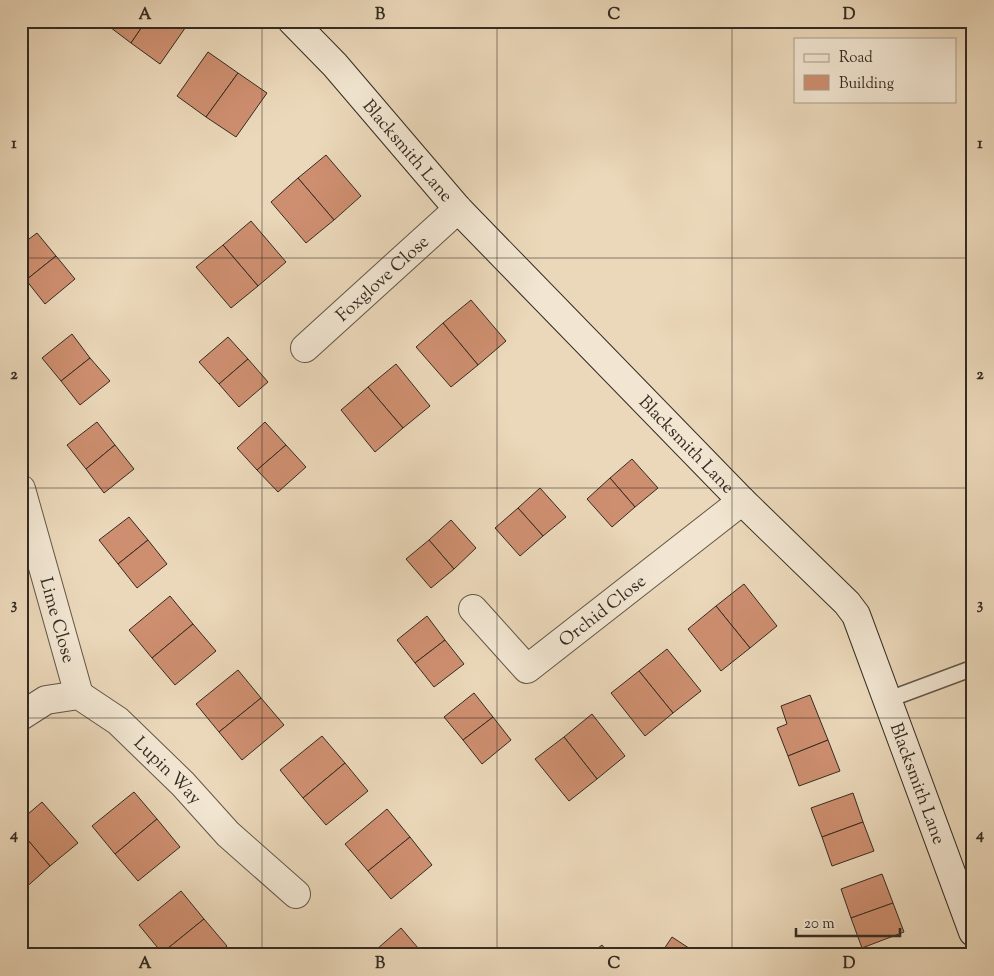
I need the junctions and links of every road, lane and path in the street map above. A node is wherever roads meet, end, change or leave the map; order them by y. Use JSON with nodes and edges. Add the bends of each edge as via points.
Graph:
{"nodes":[{"id":1,"x":292,"y":21,"type":"edge"},
{"id":2,"x":458,"y":209,"type":"junction"},
{"id":3,"x":305,"y":348,"type":"dead end"},
{"id":4,"x":21,"y":489,"type":"edge"},
{"id":5,"x":742,"y":502,"type":"junction"},
{"id":6,"x":473,"y":609,"type":"dead end"},
{"id":7,"x":973,"y":668,"type":"edge"},
{"id":8,"x":78,"y":695,"type":"junction"},
{"id":9,"x":887,"y":700,"type":"junction"},
{"id":10,"x":21,"y":716,"type":"edge"},
{"id":11,"x":296,"y":894,"type":"dead end"},
{"id":12,"x":973,"y":932,"type":"edge"}],
"edges":[{"from":1,"to":2,"type":"street","name":"Blacksmith Lane","via":[[335,65]]},
{"from":2,"to":3,"type":"street","name":"Foxglove Close"},
{"from":2,"to":5,"type":"street","name":"Blacksmith Lane"},
{"from":4,"to":8,"type":"street","name":"Lime Close"},
{"from":5,"to":6,"type":"street","name":"Orchid Close","via":[[527,669]]},
{"from":5,"to":9,"type":"street","name":"Blacksmith Lane","via":[[856,615]]},
{"from":7,"to":9,"type":"lane"},
{"from":8,"to":10,"type":"street","via":[[46,700]]},
{"from":8,"to":11,"type":"street","name":"Lupin Way","via":[[118,721],[183,784],[228,834]]},
{"from":9,"to":12,"type":"street","name":"Blacksmith Lane"}]}
